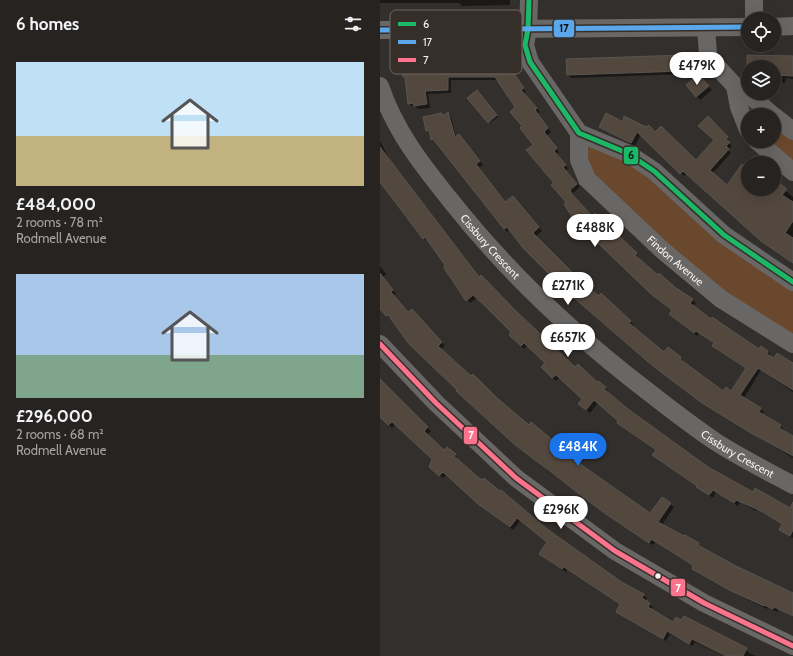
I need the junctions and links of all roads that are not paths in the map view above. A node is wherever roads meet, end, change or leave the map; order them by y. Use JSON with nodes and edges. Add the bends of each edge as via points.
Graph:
{"nodes":[{"id":1,"x":529,"y":0,"type":"edge"},
{"id":2,"x":754,"y":0,"type":"edge"},
{"id":3,"x":754,"y":12,"type":"edge"},
{"id":4,"x":793,"y":26,"type":"edge"},
{"id":5,"x":741,"y":27,"type":"edge"},
{"id":6,"x":781,"y":27,"type":"edge"},
{"id":7,"x":706,"y":28,"type":"junction"},
{"id":8,"x":522,"y":29,"type":"edge"},
{"id":9,"x":528,"y":29,"type":"junction"},
{"id":10,"x":380,"y":30,"type":"edge"},
{"id":11,"x":390,"y":30,"type":"edge"},
{"id":12,"x":380,"y":86,"type":"edge"},
{"id":13,"x":735,"y":86,"type":"junction"},
{"id":14,"x":764,"y":108,"type":"edge"},
{"id":15,"x":741,"y":112,"type":"edge"},
{"id":16,"x":781,"y":122,"type":"edge"},
{"id":17,"x":793,"y":131,"type":"edge"},
{"id":18,"x":579,"y":133,"type":"junction"},
{"id":19,"x":765,"y":148,"type":"edge"},
{"id":20,"x":793,"y":172,"type":"edge"},
{"id":21,"x":793,"y":282,"type":"edge"},
{"id":22,"x":380,"y":344,"type":"edge"},
{"id":23,"x":793,"y":344,"type":"edge"},
{"id":24,"x":793,"y":485,"type":"edge"},
{"id":25,"x":793,"y":646,"type":"edge"}],
"edges":[{"from":1,"to":9,"type":"street"},
{"from":2,"to":3,"type":"street"},
{"from":4,"to":6,"type":"street"},
{"from":5,"to":7,"type":"street"},
{"from":7,"to":9,"type":"street"},
{"from":7,"to":13,"type":"street","via":[[706,47],[711,60]]},
{"from":8,"to":9,"type":"street"},
{"from":9,"to":18,"type":"street","via":[[525,45],[530,62]]},
{"from":10,"to":11,"type":"street"},
{"from":12,"to":24,"type":"street","name":"Cissbury Crescent","via":[[399,131],[425,168],[487,246],[537,297],[626,375],[671,409],[716,442]]},
{"from":13,"to":14,"type":"street","via":[[749,94]]},
{"from":13,"to":15,"type":"street"},
{"from":16,"to":17,"type":"street"},
{"from":18,"to":21,"type":"street","via":[[627,153],[654,171],[724,235]]},
{"from":18,"to":23,"type":"street","name":"Findon Avenue","via":[[579,160],[587,180],[661,249],[721,299]]},
{"from":19,"to":20,"type":"street"},
{"from":22,"to":25,"type":"street","via":[[436,403],[516,478],[609,546],[704,603]]}]}
